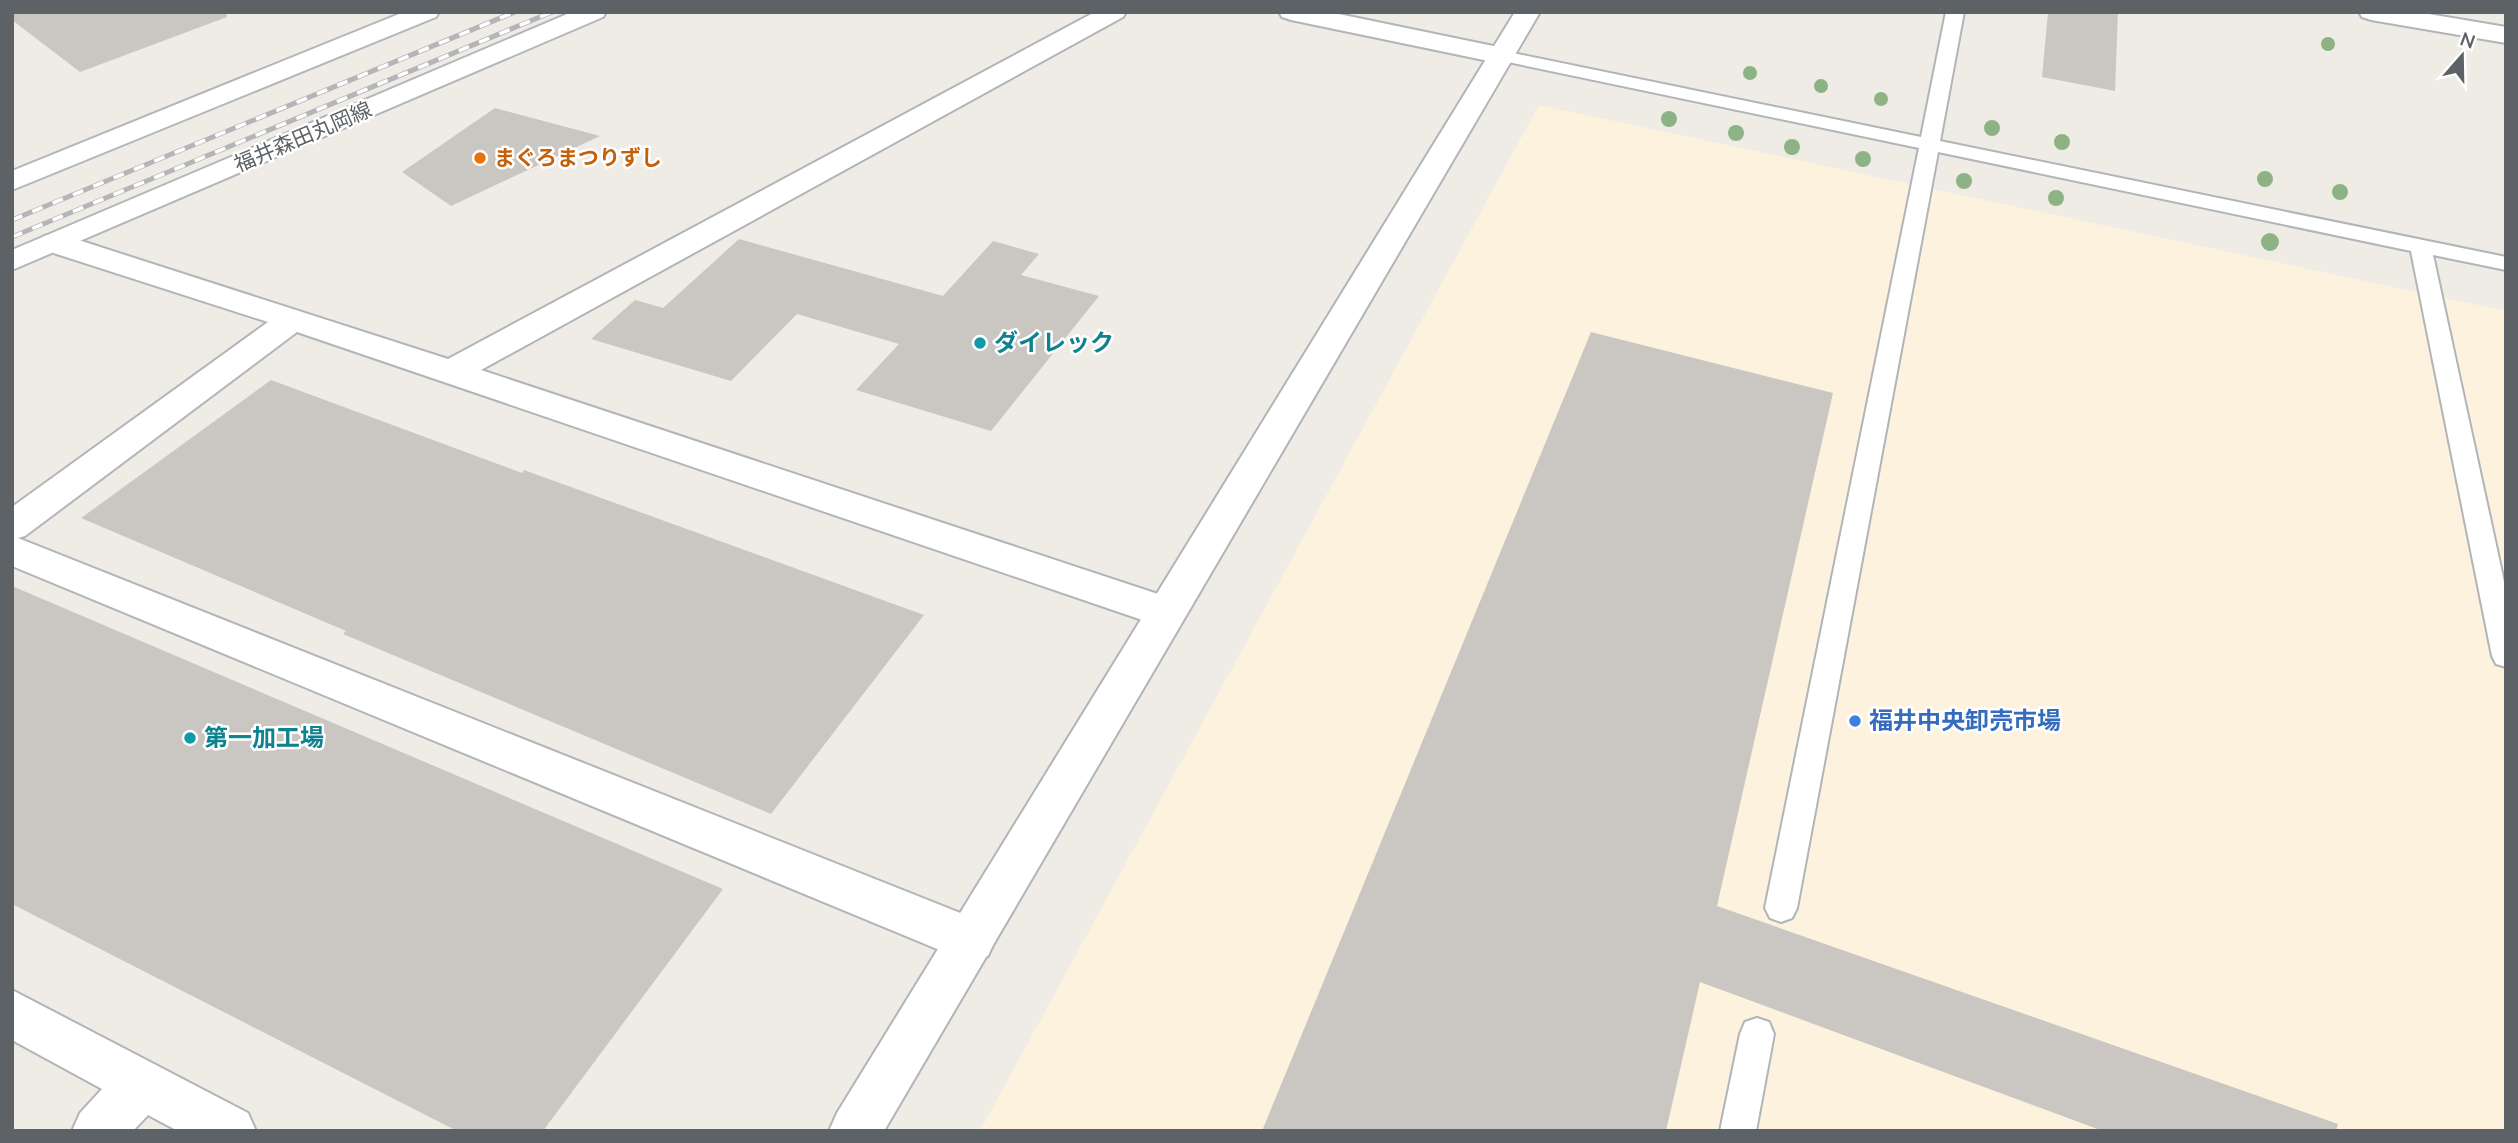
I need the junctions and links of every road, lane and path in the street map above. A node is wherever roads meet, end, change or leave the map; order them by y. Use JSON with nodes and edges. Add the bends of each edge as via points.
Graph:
{"nodes":[{"id":1,"x":427,"y":12,"type":"edge"},
{"id":2,"x":594,"y":12,"type":"edge"},
{"id":3,"x":1114,"y":12,"type":"edge"},
{"id":4,"x":1291,"y":12,"type":"edge"},
{"id":5,"x":1528,"y":12,"type":"edge"},
{"id":6,"x":1955,"y":12,"type":"edge"},
{"id":7,"x":2371,"y":12,"type":"edge"},
{"id":8,"x":2506,"y":35,"type":"edge"},
{"id":9,"x":1503,"y":56,"type":"junction"},
{"id":10,"x":1929,"y":146,"type":"junction"},
{"id":11,"x":12,"y":181,"type":"edge"},
{"id":12,"x":55,"y":243,"type":"junction"},
{"id":13,"x":2421,"y":247,"type":"junction"},
{"id":14,"x":12,"y":261,"type":"edge"},
{"id":15,"x":2506,"y":264,"type":"edge"},
{"id":16,"x":293,"y":320,"type":"junction"},
{"id":17,"x":451,"y":372,"type":"junction"},
{"id":18,"x":12,"y":526,"type":"edge"},
{"id":19,"x":12,"y":550,"type":"edge"},
{"id":20,"x":1165,"y":612,"type":"junction"},
{"id":21,"x":2506,"y":656,"type":"edge"},
{"id":22,"x":1781,"y":908,"type":"dead end"},
{"id":23,"x":971,"y":940,"type":"junction"},
{"id":24,"x":12,"y":1014,"type":"edge"},
{"id":25,"x":1757,"y":1034,"type":"dead end"},
{"id":26,"x":142,"y":1084,"type":"junction"},
{"id":27,"x":98,"y":1131,"type":"edge"},
{"id":28,"x":230,"y":1131,"type":"edge"},
{"id":29,"x":855,"y":1131,"type":"edge"},
{"id":30,"x":1738,"y":1131,"type":"edge"}],
"edges":[{"from":1,"to":11,"type":"street"},
{"from":2,"to":12,"type":"street","name":"福井森田丸岡線"},
{"from":3,"to":17,"type":"street"},
{"from":4,"to":9,"type":"street"},
{"from":5,"to":9,"type":"street"},
{"from":6,"to":10,"type":"lane"},
{"from":7,"to":8,"type":"street"},
{"from":9,"to":10,"type":"lane"},
{"from":9,"to":20,"type":"street"},
{"from":10,"to":13,"type":"lane"},
{"from":10,"to":22,"type":"lane"},
{"from":12,"to":14,"type":"street","name":"福井森田丸岡線"},
{"from":12,"to":16,"type":"street"},
{"from":13,"to":15,"type":"lane"},
{"from":13,"to":21,"type":"lane"},
{"from":16,"to":17,"type":"street"},
{"from":16,"to":18,"type":"street"},
{"from":17,"to":20,"type":"street"},
{"from":19,"to":23,"type":"street"},
{"from":20,"to":23,"type":"street"},
{"from":23,"to":29,"type":"street"},
{"from":24,"to":26,"type":"street"},
{"from":25,"to":30,"type":"lane"},
{"from":26,"to":27,"type":"street"},
{"from":26,"to":28,"type":"street"}]}
